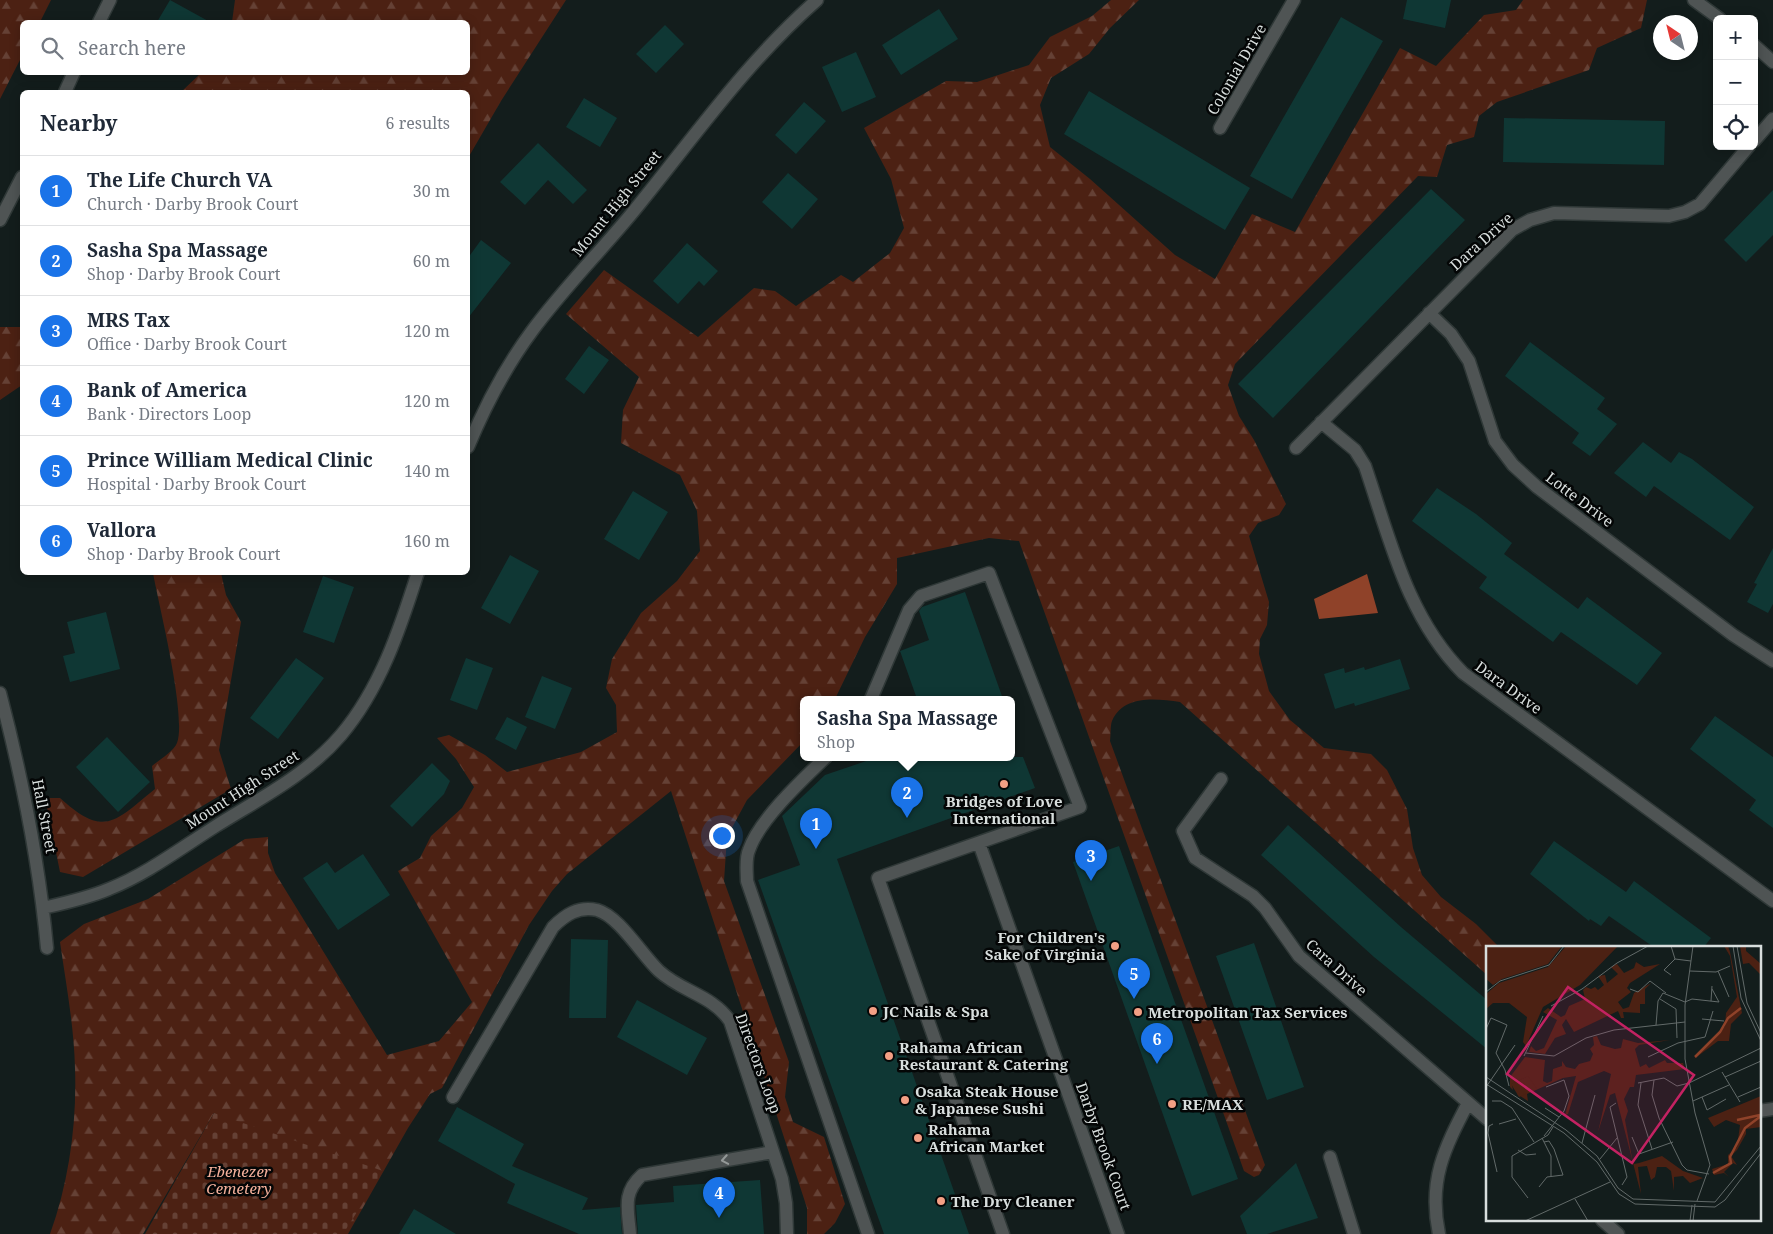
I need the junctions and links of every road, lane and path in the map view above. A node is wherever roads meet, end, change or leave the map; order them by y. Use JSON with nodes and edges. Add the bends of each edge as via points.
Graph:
{"nodes":[{"id":1,"x":110,"y":0,"type":"edge"},
{"id":2,"x":817,"y":0,"type":"edge"},
{"id":3,"x":1294,"y":0,"type":"edge"},
{"id":4,"x":1694,"y":0,"type":"edge"},
{"id":5,"x":1715,"y":15,"type":"edge"},
{"id":6,"x":100,"y":20,"type":"edge"},
{"id":7,"x":1758,"y":49,"type":"edge"},
{"id":8,"x":1773,"y":62,"type":"edge"},
{"id":9,"x":73,"y":75,"type":"edge"},
{"id":10,"x":66,"y":90,"type":"edge"},
{"id":11,"x":1773,"y":119,"type":"edge"},
{"id":12,"x":1220,"y":128,"type":"dead end"},
{"id":13,"x":1758,"y":136,"type":"edge"},
{"id":14,"x":1747,"y":150,"type":"edge"},
{"id":15,"x":20,"y":181,"type":"edge"},
{"id":16,"x":0,"y":220,"type":"edge"},
{"id":17,"x":1429,"y":313,"type":"junction"},
{"id":18,"x":1322,"y":422,"type":"junction"},
{"id":19,"x":470,"y":441,"type":"edge"},
{"id":20,"x":1296,"y":448,"type":"dead end"},
{"id":21,"x":417,"y":575,"type":"edge"},
{"id":22,"x":1773,"y":661,"type":"edge"},
{"id":23,"x":0,"y":693,"type":"edge"},
{"id":24,"x":872,"y":696,"type":"edge"},
{"id":25,"x":822,"y":761,"type":"edge"},
{"id":26,"x":1221,"y":779,"type":"dead end"},
{"id":27,"x":979,"y":842,"type":"junction"},
{"id":28,"x":1773,"y":902,"type":"edge"},
{"id":29,"x":43,"y":908,"type":"junction"},
{"id":30,"x":47,"y":948,"type":"dead end"},
{"id":31,"x":453,"y":1097,"type":"dead end"},
{"id":32,"x":1468,"y":1103,"type":"junction"},
{"id":33,"x":1773,"y":1108,"type":"edge"},
{"id":34,"x":1760,"y":1111,"type":"edge"},
{"id":35,"x":1486,"y":1119,"type":"edge"},
{"id":36,"x":773,"y":1152,"type":"junction"},
{"id":37,"x":1330,"y":1157,"type":"dead end"},
{"id":38,"x":1604,"y":1222,"type":"edge"},
{"id":39,"x":630,"y":1234,"type":"edge"},
{"id":40,"x":787,"y":1234,"type":"edge"},
{"id":41,"x":868,"y":1234,"type":"edge"},
{"id":42,"x":1003,"y":1234,"type":"edge"},
{"id":43,"x":1118,"y":1234,"type":"edge"},
{"id":44,"x":1354,"y":1234,"type":"edge"},
{"id":45,"x":1439,"y":1234,"type":"edge"},
{"id":46,"x":1618,"y":1234,"type":"edge"}],
"edges":[{"from":1,"to":6,"type":"street"},
{"from":2,"to":19,"type":"street","name":"Mount High Street","via":[[719,103],[532,331],[484,408]]},
{"from":3,"to":12,"type":"street","name":"Colonial Drive"},
{"from":4,"to":5,"type":"street"},
{"from":7,"to":8,"type":"street"},
{"from":9,"to":10,"type":"street"},
{"from":11,"to":13,"type":"street"},
{"from":14,"to":17,"type":"street","name":"Dara Drive","via":[[1700,204],[1685,212],[1669,216],[1567,212],[1530,220],[1512,230]]},
{"from":15,"to":16,"type":"street"},
{"from":17,"to":18,"type":"street","name":"Dara Drive"},
{"from":17,"to":22,"type":"street","name":"Lotte Drive","via":[[1451,334],[1469,361],[1495,441],[1513,466],[1733,635]]},
{"from":18,"to":20,"type":"street","name":"Dara Drive"},
{"from":18,"to":28,"type":"street","name":"Dara Drive","via":[[1355,450],[1366,466],[1406,588],[1446,656],[1463,673]]},
{"from":21,"to":29,"type":"street","name":"Mount High Street","via":[[376,682],[352,720],[328,749],[286,782],[136,876],[109,889]]},
{"from":23,"to":29,"type":"street","name":"Hall Street","via":[[20,767]]},
{"from":24,"to":27,"type":"street","via":[[909,610],[921,596],[989,573],[1080,807]]},
{"from":25,"to":41,"type":"street","via":[[766,821],[748,850],[747,881]]},
{"from":26,"to":32,"type":"street","name":"Cara Drive","via":[[1184,831],[1195,858],[1253,896],[1299,956]]},
{"from":27,"to":42,"type":"street","via":[[878,878]]},
{"from":27,"to":43,"type":"street","name":"Darby Brook Court"},
{"from":29,"to":30,"type":"street","name":"Hall Street"},
{"from":31,"to":36,"type":"street","name":"Directors Loop","via":[[553,927],[565,915],[581,909],[598,910],[610,917],[661,973],[679,986],[711,1000],[723,1011],[730,1022]]},
{"from":32,"to":35,"type":"street","name":"Cara Drive"},
{"from":32,"to":45,"type":"street","via":[[1444,1148],[1438,1169],[1434,1195]]},
{"from":33,"to":34,"type":"street"},
{"from":36,"to":39,"type":"street","one_way":true,"via":[[642,1175],[628,1194]]},
{"from":36,"to":40,"type":"street","name":"Directors Loop","via":[[782,1179]]},
{"from":37,"to":44,"type":"street"},
{"from":38,"to":46,"type":"street"}]}
